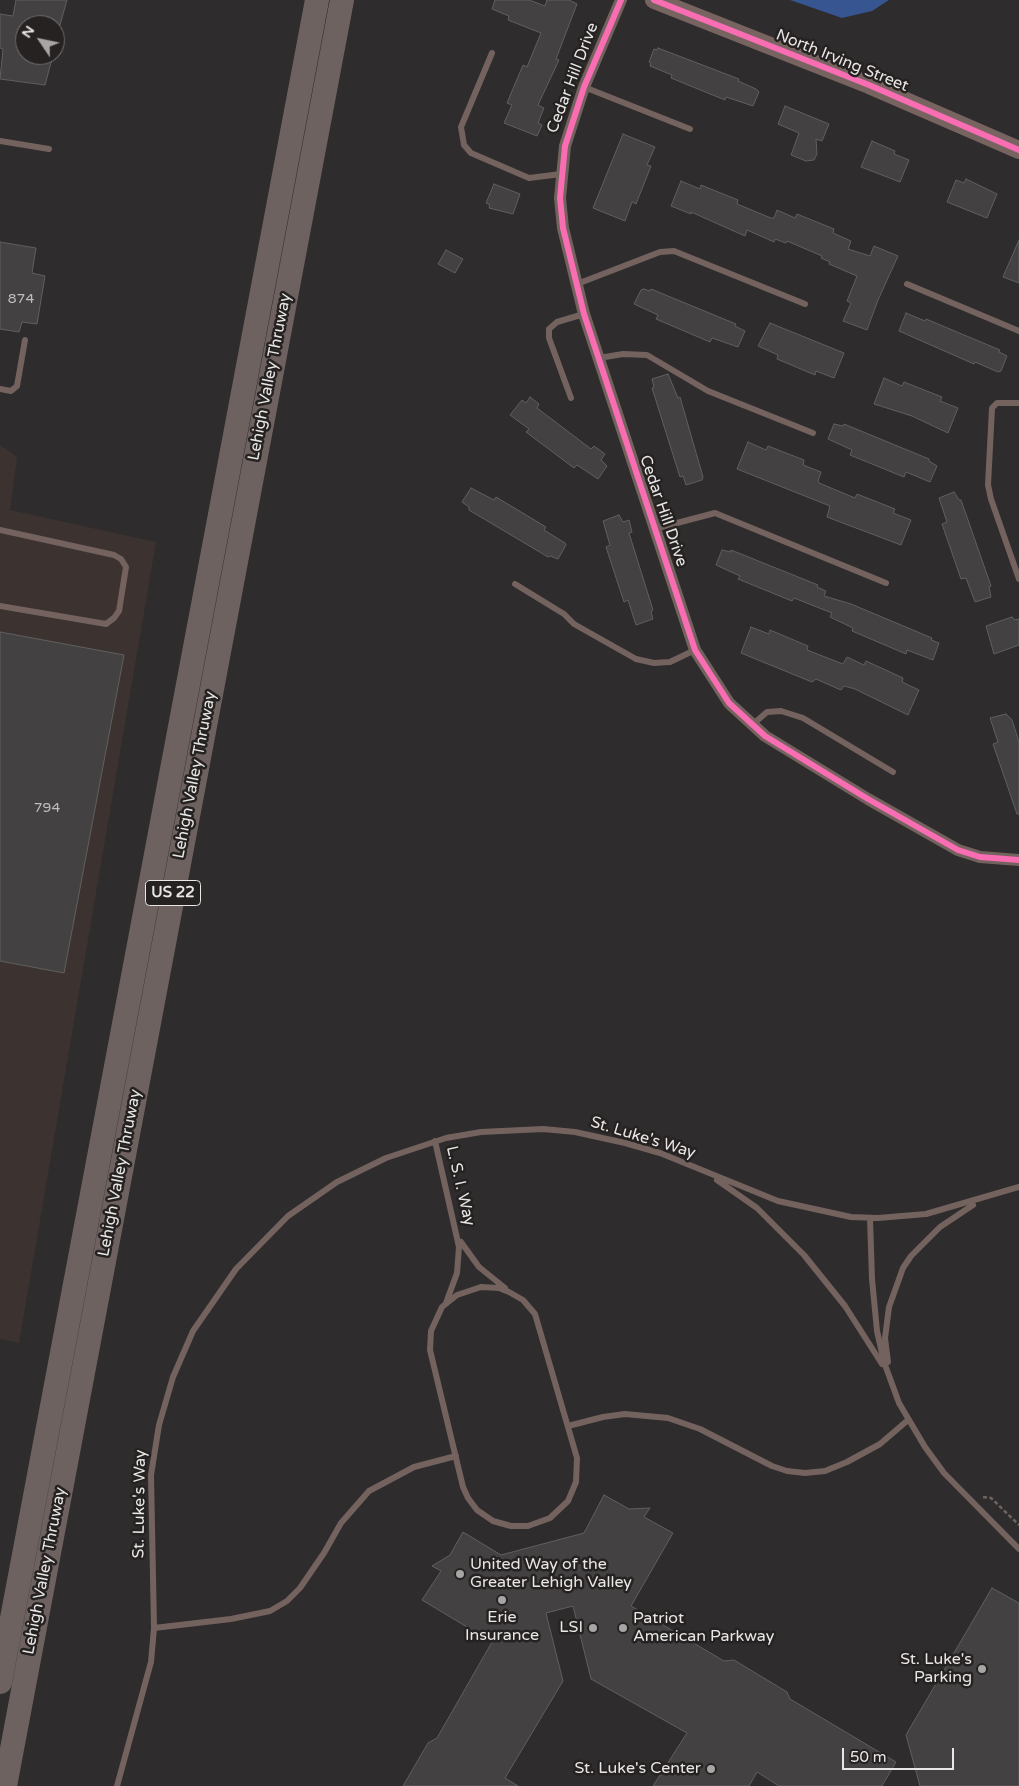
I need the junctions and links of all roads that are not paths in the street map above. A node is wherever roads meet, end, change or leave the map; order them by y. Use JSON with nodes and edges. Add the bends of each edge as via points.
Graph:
{"nodes":[{"id":1,"x":317,"y":0,"type":"edge"},
{"id":2,"x":342,"y":0,"type":"edge"},
{"id":3,"x":621,"y":0,"type":"edge"},
{"id":4,"x":654,"y":0,"type":"edge"},
{"id":5,"x":492,"y":53,"type":"dead end"},
{"id":6,"x":584,"y":87,"type":"junction"},
{"id":7,"x":690,"y":129,"type":"dead end"},
{"id":8,"x":0,"y":141,"type":"edge"},
{"id":9,"x":49,"y":149,"type":"dead end"},
{"id":10,"x":1019,"y":150,"type":"edge"},
{"id":11,"x":561,"y":174,"type":"junction"},
{"id":12,"x":576,"y":284,"type":"junction"},
{"id":13,"x":906,"y":284,"type":"dead end"},
{"id":14,"x":804,"y":304,"type":"dead end"},
{"id":15,"x":584,"y":314,"type":"junction"},
{"id":16,"x":1019,"y":331,"type":"edge"},
{"id":17,"x":25,"y":340,"type":"dead end"},
{"id":18,"x":599,"y":358,"type":"junction"},
{"id":19,"x":0,"y":389,"type":"edge"},
{"id":20,"x":571,"y":398,"type":"dead end"},
{"id":21,"x":1019,"y":403,"type":"edge"},
{"id":22,"x":813,"y":433,"type":"dead end"},
{"id":23,"x":654,"y":528,"type":"junction"},
{"id":24,"x":0,"y":530,"type":"edge"},
{"id":25,"x":1019,"y":579,"type":"edge"},
{"id":26,"x":515,"y":584,"type":"dead end"},
{"id":27,"x":886,"y":584,"type":"dead end"},
{"id":28,"x":0,"y":606,"type":"edge"},
{"id":29,"x":695,"y":650,"type":"junction"},
{"id":30,"x":752,"y":725,"type":"junction"},
{"id":31,"x":893,"y":772,"type":"dead end"},
{"id":32,"x":1019,"y":860,"type":"edge"},
{"id":33,"x":436,"y":1141,"type":"junction"},
{"id":34,"x":687,"y":1164,"type":"junction"},
{"id":35,"x":1019,"y":1187,"type":"edge"},
{"id":36,"x":991,"y":1196,"type":"junction"},
{"id":37,"x":870,"y":1218,"type":"junction"},
{"id":38,"x":458,"y":1237,"type":"junction"},
{"id":39,"x":513,"y":1294,"type":"junction"},
{"id":40,"x":442,"y":1308,"type":"junction"},
{"id":41,"x":892,"y":1386,"type":"junction"},
{"id":42,"x":908,"y":1420,"type":"junction"},
{"id":43,"x":568,"y":1426,"type":"junction"},
{"id":44,"x":456,"y":1456,"type":"junction"},
{"id":45,"x":1019,"y":1549,"type":"edge"},
{"id":46,"x":154,"y":1628,"type":"junction"},
{"id":47,"x":0,"y":1682,"type":"edge"},
{"id":48,"x":5,"y":1786,"type":"edge"},
{"id":49,"x":117,"y":1786,"type":"edge"}],
"edges":[{"from":1,"to":47,"type":"highway","name":"Lehigh Valley Thruway","number":"US 22"},
{"from":2,"to":48,"type":"highway","name":"Lehigh Valley Thruway","number":"US 22"},
{"from":3,"to":6,"type":"street","name":"Cedar Hill Drive"},
{"from":4,"to":10,"type":"street","name":"North Irving Street","via":[[869,85]]},
{"from":5,"to":11,"type":"lane","via":[[460,127],[464,145],[471,153],[529,178]]},
{"from":6,"to":7,"type":"lane"},
{"from":6,"to":11,"type":"street","name":"Cedar Hill Drive","via":[[565,146]]},
{"from":8,"to":9,"type":"lane"},
{"from":11,"to":12,"type":"street","name":"Cedar Hill Drive","via":[[564,228]]},
{"from":12,"to":14,"type":"lane","via":[[660,252],[674,250]]},
{"from":12,"to":15,"type":"street","name":"Cedar Hill Drive"},
{"from":13,"to":16,"type":"lane"},
{"from":15,"to":18,"type":"street","name":"Cedar Hill Drive"},
{"from":15,"to":20,"type":"lane","via":[[557,322],[549,329],[548,338]]},
{"from":17,"to":19,"type":"lane","via":[[17,386],[11,391]]},
{"from":18,"to":22,"type":"lane","via":[[647,355],[708,391]]},
{"from":18,"to":23,"type":"street","name":"Cedar Hill Drive"},
{"from":21,"to":25,"type":"lane","via":[[998,403],[992,408],[988,485]]},
{"from":23,"to":27,"type":"lane","via":[[715,512]]},
{"from":23,"to":29,"type":"street","name":"Cedar Hill Drive"},
{"from":24,"to":28,"type":"lane","via":[[114,555],[126,567],[119,611],[106,624]]},
{"from":26,"to":29,"type":"lane","via":[[564,614],[574,624],[636,659],[670,662]]},
{"from":29,"to":30,"type":"street","name":"Cedar Hill Drive","via":[[720,693]]},
{"from":30,"to":31,"type":"lane","via":[[767,712],[781,711],[803,718]]},
{"from":30,"to":32,"type":"street","name":"Cedar Hill Drive","via":[[860,794],[958,850],[980,857]]},
{"from":33,"to":34,"type":"lane","name":"St. Luke's Way","via":[[481,1132],[560,1130],[610,1139]]},
{"from":33,"to":38,"type":"lane","name":"L. S. I. Way"},
{"from":33,"to":46,"type":"lane","name":"St. Luke's Way","via":[[386,1158],[337,1182],[288,1216],[236,1268],[193,1331],[170,1384],[155,1443],[151,1492]]},
{"from":34,"to":37,"type":"lane","name":"St. Luke's Way","via":[[796,1206]]},
{"from":34,"to":41,"type":"lane","via":[[750,1203],[801,1251],[852,1317],[881,1362]]},
{"from":35,"to":36,"type":"lane","name":"St. Luke's Way"},
{"from":36,"to":37,"type":"lane","name":"St. Luke's Way","via":[[926,1214]]},
{"from":36,"to":41,"type":"lane","via":[[940,1227],[911,1256],[900,1276],[889,1306],[886,1338]]},
{"from":37,"to":41,"type":"lane","via":[[878,1331]]},
{"from":38,"to":39,"type":"lane","via":[[478,1266]]},
{"from":38,"to":40,"type":"lane","via":[[457,1272]]},
{"from":39,"to":40,"type":"lane","via":[[500,1288],[478,1287],[458,1295]]},
{"from":39,"to":43,"type":"lane","via":[[530,1308],[538,1322]]},
{"from":40,"to":44,"type":"lane","via":[[431,1331],[430,1350]]},
{"from":41,"to":42,"type":"lane"},
{"from":42,"to":43,"type":"lane","via":[[880,1444],[847,1462],[825,1471],[805,1473],[772,1466],[700,1429],[668,1418],[625,1414]]},
{"from":42,"to":45,"type":"lane","via":[[940,1469]]},
{"from":43,"to":44,"type":"lane","via":[[577,1458],[575,1487],[568,1501],[554,1515],[532,1525],[504,1525],[477,1510],[465,1490]]},
{"from":44,"to":46,"type":"lane","via":[[414,1467],[369,1491],[341,1523],[300,1588],[270,1611]]},
{"from":46,"to":49,"type":"lane","name":"St. Luke's Way","via":[[151,1662]]}]}
